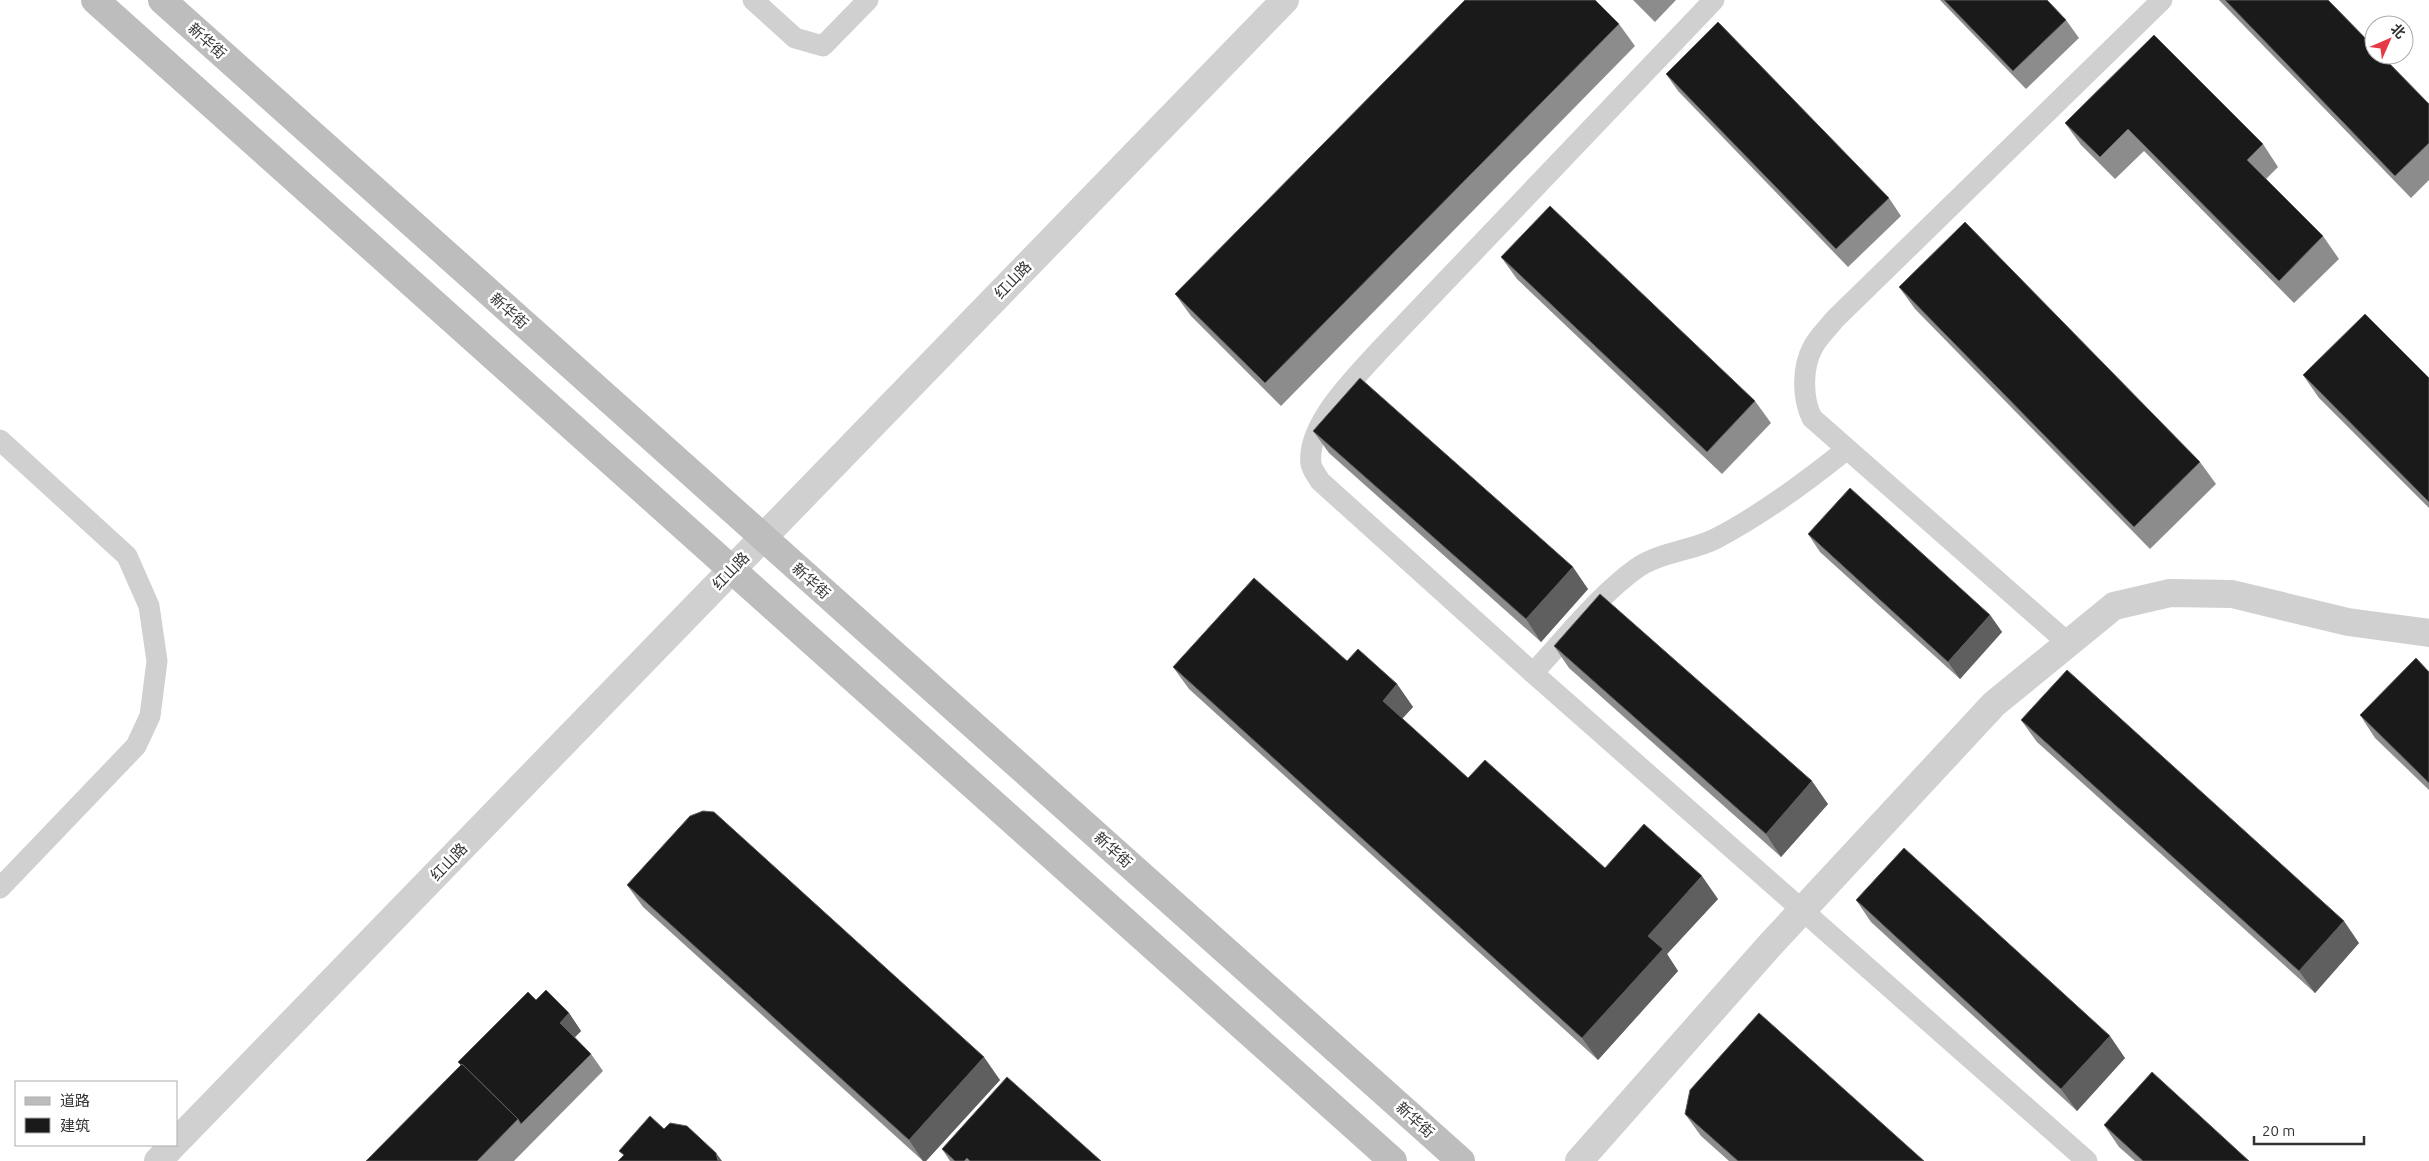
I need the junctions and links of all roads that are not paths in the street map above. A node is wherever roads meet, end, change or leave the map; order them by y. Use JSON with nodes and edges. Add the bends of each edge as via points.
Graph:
{"nodes":[{"id":1,"x":96,"y":0,"type":"edge"},
{"id":2,"x":162,"y":0,"type":"edge"},
{"id":3,"x":753,"y":0,"type":"edge"},
{"id":4,"x":868,"y":0,"type":"edge"},
{"id":5,"x":1286,"y":0,"type":"edge"},
{"id":6,"x":1714,"y":0,"type":"edge"},
{"id":7,"x":2162,"y":0,"type":"edge"},
{"id":8,"x":0,"y":440,"type":"edge"},
{"id":9,"x":1847,"y":449,"type":"junction"},
{"id":10,"x":763,"y":538,"type":"junction"},
{"id":11,"x":732,"y":570,"type":"junction"},
{"id":12,"x":2429,"y":633,"type":"edge"},
{"id":13,"x":2069,"y":644,"type":"junction"},
{"id":14,"x":1533,"y":673,"type":"junction"},
{"id":15,"x":0,"y":888,"type":"edge"},
{"id":16,"x":1804,"y":909,"type":"junction"},
{"id":17,"x":178,"y":1140,"type":"edge"},
{"id":18,"x":172,"y":1146,"type":"edge"},
{"id":19,"x":158,"y":1161,"type":"edge"},
{"id":20,"x":1393,"y":1161,"type":"edge"},
{"id":21,"x":1461,"y":1161,"type":"edge"},
{"id":22,"x":1579,"y":1161,"type":"edge"},
{"id":23,"x":2087,"y":1161,"type":"edge"}],
"edges":[{"from":1,"to":11,"type":"main road"},
{"from":2,"to":10,"type":"main road","name":"新华街"},
{"from":3,"to":4,"type":"lane","via":[[795,38],[823,46]]},
{"from":5,"to":10,"type":"street","name":"红山路"},
{"from":6,"to":14,"type":"lane","via":[[1379,351],[1327,411],[1313,444],[1311,465],[1320,482]]},
{"from":7,"to":9,"type":"lane","via":[[1842,312],[1813,347],[1805,375],[1806,406],[1812,418]]},
{"from":8,"to":15,"type":"lane","via":[[127,556],[149,606],[157,661],[150,716],[136,746]]},
{"from":9,"to":13,"type":"lane"},
{"from":9,"to":14,"type":"lane","via":[[1799,487],[1714,539],[1638,567],[1611,590]]},
{"from":10,"to":11,"type":"street","name":"红山路"},
{"from":10,"to":21,"type":"main road","name":"新华街"},
{"from":11,"to":17,"type":"street","name":"红山路"},
{"from":11,"to":20,"type":"main road"},
{"from":12,"to":13,"type":"street","via":[[2348,622],[2232,594],[2170,593],[2114,606]]},
{"from":13,"to":16,"type":"street","via":[[1994,704]]},
{"from":14,"to":16,"type":"lane"},
{"from":16,"to":22,"type":"street"},
{"from":16,"to":23,"type":"lane"},
{"from":18,"to":19,"type":"street"}]}
